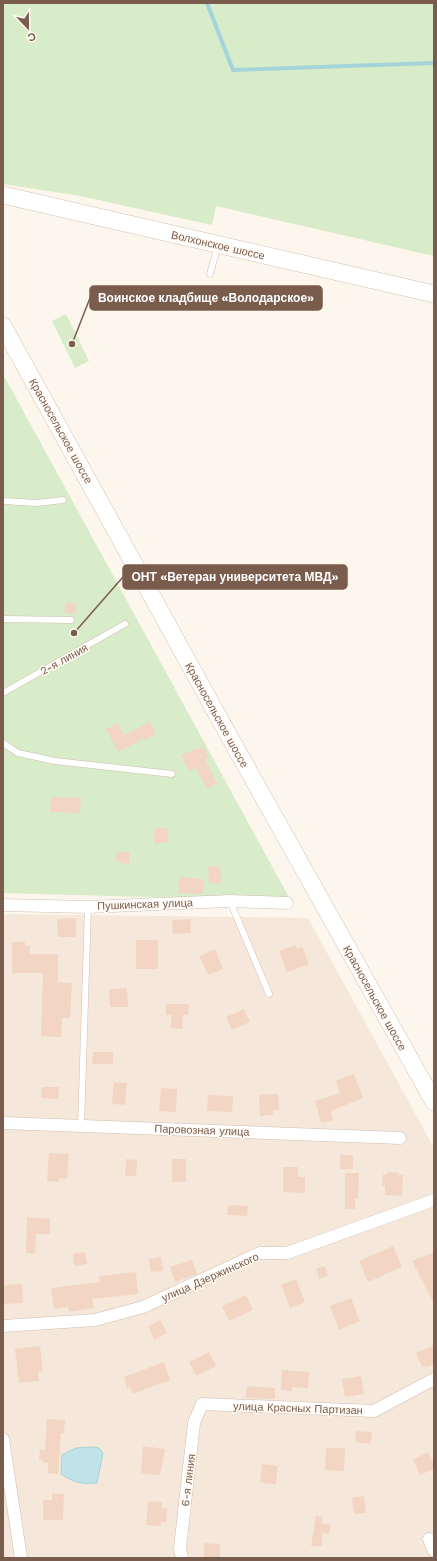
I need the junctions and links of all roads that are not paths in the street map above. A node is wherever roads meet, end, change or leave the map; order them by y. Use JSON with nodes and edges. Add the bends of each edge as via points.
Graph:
{"nodes":[{"id":1,"x":3,"y":195,"type":"edge"},
{"id":2,"x":218,"y":245,"type":"junction"},
{"id":3,"x":210,"y":274,"type":"dead end"},
{"id":4,"x":434,"y":294,"type":"edge"},
{"id":5,"x":3,"y":326,"type":"edge"},
{"id":6,"x":63,"y":500,"type":"dead end"},
{"id":7,"x":3,"y":501,"type":"edge"},
{"id":8,"x":3,"y":619,"type":"edge"},
{"id":9,"x":71,"y":620,"type":"dead end"},
{"id":10,"x":125,"y":624,"type":"dead end"},
{"id":11,"x":3,"y":693,"type":"edge"},
{"id":12,"x":3,"y":743,"type":"edge"},
{"id":13,"x":172,"y":774,"type":"dead end"},
{"id":14,"x":230,"y":901,"type":"junction"},
{"id":15,"x":287,"y":903,"type":"dead end"},
{"id":16,"x":3,"y":905,"type":"edge"},
{"id":17,"x":88,"y":906,"type":"junction"},
{"id":18,"x":269,"y":994,"type":"dead end"},
{"id":19,"x":434,"y":1102,"type":"edge"},
{"id":20,"x":3,"y":1123,"type":"edge"},
{"id":21,"x":81,"y":1126,"type":"junction"},
{"id":22,"x":400,"y":1138,"type":"dead end"},
{"id":23,"x":434,"y":1200,"type":"edge"},
{"id":24,"x":3,"y":1326,"type":"edge"},
{"id":25,"x":434,"y":1379,"type":"edge"},
{"id":26,"x":202,"y":1404,"type":"joint"},
{"id":27,"x":3,"y":1438,"type":"edge"},
{"id":28,"x":429,"y":1539,"type":"dead end"},
{"id":29,"x":434,"y":1551,"type":"edge"},
{"id":30,"x":21,"y":1558,"type":"edge"},
{"id":31,"x":182,"y":1558,"type":"edge"}],
"edges":[{"from":1,"to":2,"type":"main road","name":"Волхонское шоссе"},
{"from":2,"to":3,"type":"lane"},
{"from":2,"to":4,"type":"main road","name":"Волхонское шоссе"},
{"from":5,"to":19,"type":"main road","name":"Красносельское шоссе"},
{"from":6,"to":7,"type":"lane","via":[[37,503]]},
{"from":8,"to":9,"type":"lane"},
{"from":10,"to":11,"type":"lane","name":"2-я линия"},
{"from":12,"to":13,"type":"lane","via":[[18,753],[55,761]]},
{"from":14,"to":15,"type":"street","name":"Пушкинская улица"},
{"from":14,"to":17,"type":"street","name":"Пушкинская улица"},
{"from":14,"to":18,"type":"lane"},
{"from":16,"to":17,"type":"street","name":"Пушкинская улица"},
{"from":17,"to":21,"type":"lane"},
{"from":20,"to":21,"type":"street","name":"Паровозная улица"},
{"from":21,"to":22,"type":"street","name":"Паровозная улица"},
{"from":23,"to":24,"type":"street","name":"улица Дзержинского","via":[[287,1253],[260,1253],[143,1307],[95,1320]]},
{"from":25,"to":26,"type":"street","name":"улица Красных Партизан","via":[[374,1411]]},
{"from":26,"to":31,"type":"street","name":"6-я линия","via":[[194,1423],[180,1548]]},
{"from":27,"to":30,"type":"street"},
{"from":28,"to":29,"type":"street"}]}
